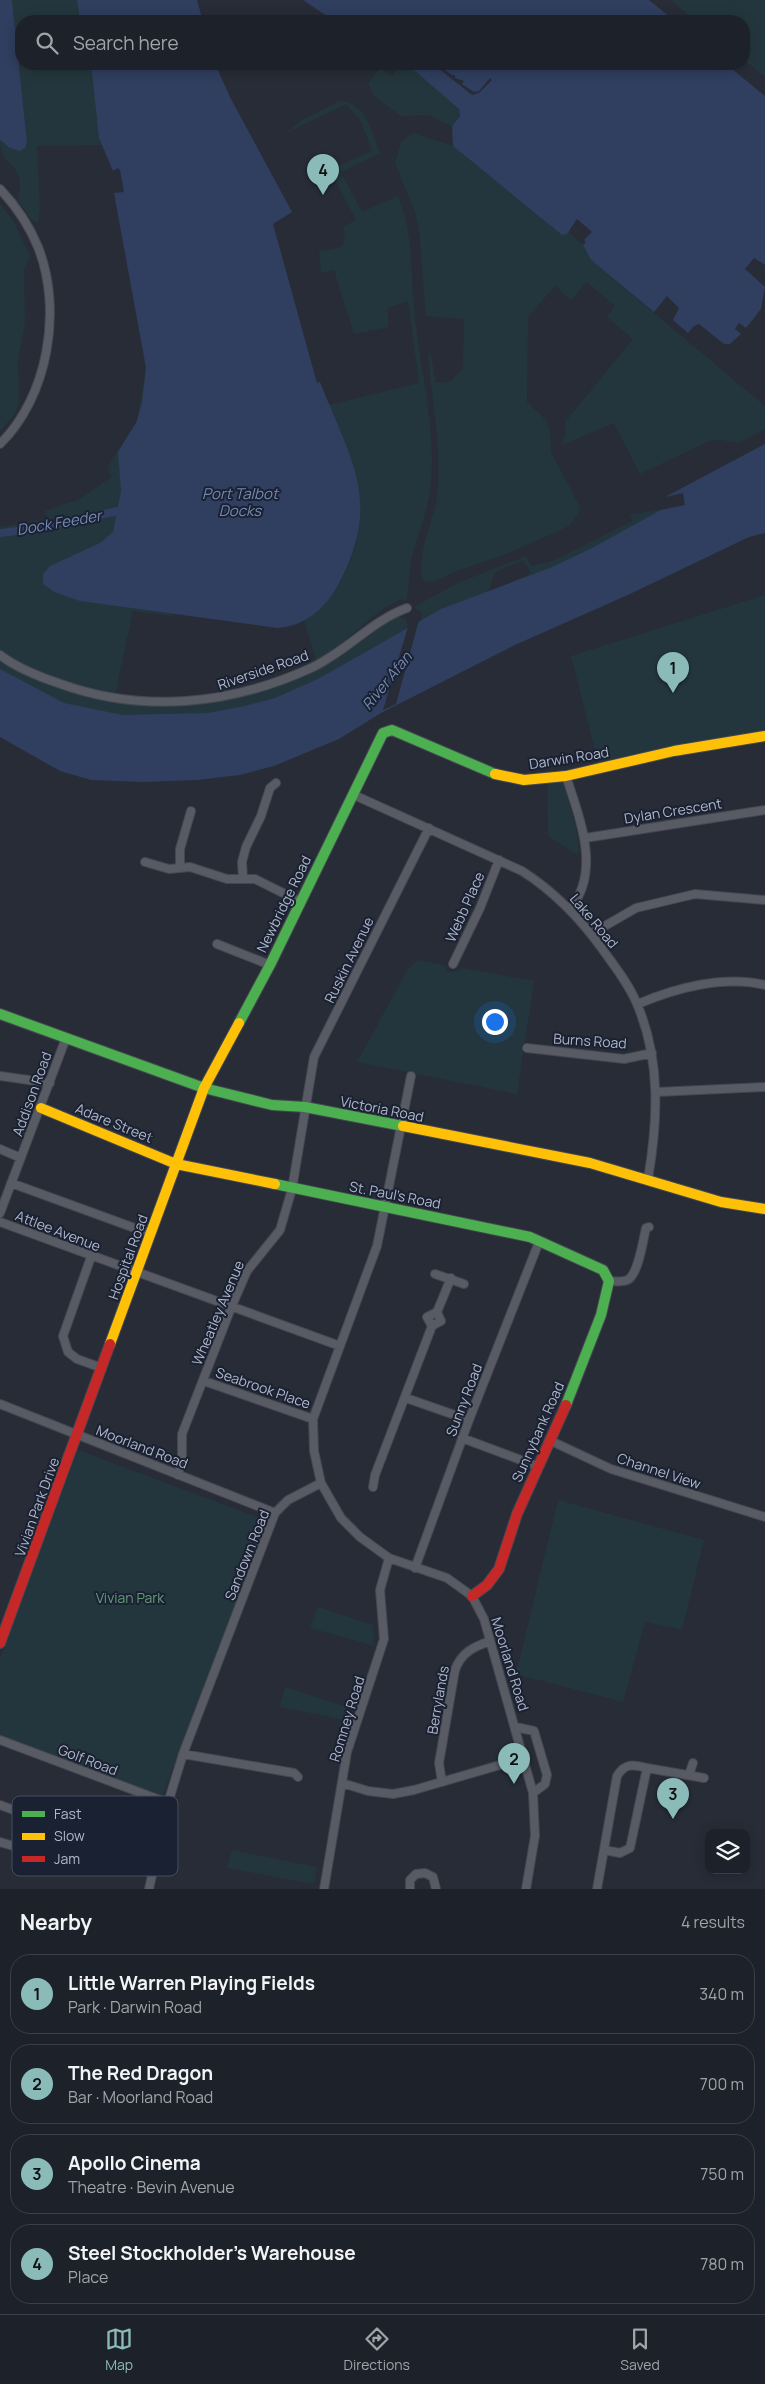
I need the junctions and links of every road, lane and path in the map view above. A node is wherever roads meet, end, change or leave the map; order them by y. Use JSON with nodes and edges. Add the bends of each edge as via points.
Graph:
{"nodes":[{"id":1,"x":0,"y":189,"type":"edge"},
{"id":2,"x":0,"y":444,"type":"edge"},
{"id":3,"x":407,"y":608,"type":"dead end"},
{"id":4,"x":0,"y":655,"type":"edge"},
{"id":5,"x":385,"y":730,"type":"joint"},
{"id":6,"x":765,"y":736,"type":"edge"},
{"id":7,"x":566,"y":776,"type":"junction"},
{"id":8,"x":262,"y":782,"type":"dead end"},
{"id":9,"x":354,"y":795,"type":"junction"},
{"id":10,"x":765,"y":810,"type":"edge"},
{"id":11,"x":191,"y":811,"type":"dead end"},
{"id":12,"x":429,"y":828,"type":"junction"},
{"id":13,"x":584,"y":838,"type":"junction"},
{"id":14,"x":499,"y":860,"type":"junction"},
{"id":15,"x":145,"y":862,"type":"dead end"},
{"id":16,"x":156,"y":866,"type":"junction"},
{"id":17,"x":180,"y":867,"type":"junction"},
{"id":18,"x":152,"y":875,"type":"dead end"},
{"id":19,"x":243,"y":878,"type":"junction"},
{"id":20,"x":765,"y":900,"type":"edge"},
{"id":21,"x":301,"y":902,"type":"junction"},
{"id":22,"x":570,"y":909,"type":"junction"},
{"id":23,"x":591,"y":934,"type":"junction"},
{"id":24,"x":217,"y":944,"type":"dead end"},
{"id":25,"x":453,"y":964,"type":"dead end"},
{"id":26,"x":270,"y":965,"type":"junction"},
{"id":27,"x":765,"y":984,"type":"edge"},
{"id":28,"x":638,"y":1004,"type":"junction"},
{"id":29,"x":0,"y":1014,"type":"edge"},
{"id":30,"x":66,"y":1038,"type":"junction"},
{"id":31,"x":527,"y":1048,"type":"dead end"},
{"id":32,"x":652,"y":1053,"type":"junction"},
{"id":33,"x":0,"y":1076,"type":"edge"},
{"id":34,"x":411,"y":1076,"type":"dead end"},
{"id":35,"x":50,"y":1082,"type":"junction"},
{"id":36,"x":765,"y":1087,"type":"edge"},
{"id":37,"x":204,"y":1088,"type":"junction"},
{"id":38,"x":657,"y":1092,"type":"junction"},
{"id":39,"x":304,"y":1107,"type":"junction"},
{"id":40,"x":41,"y":1108,"type":"junction"},
{"id":41,"x":401,"y":1127,"type":"junction"},
{"id":42,"x":0,"y":1149,"type":"edge"},
{"id":43,"x":21,"y":1158,"type":"junction"},
{"id":44,"x":176,"y":1164,"type":"junction"},
{"id":45,"x":648,"y":1179,"type":"junction"},
{"id":46,"x":11,"y":1183,"type":"junction"},
{"id":47,"x":292,"y":1188,"type":"junction"},
{"id":48,"x":386,"y":1207,"type":"junction"},
{"id":49,"x":765,"y":1209,"type":"edge"},
{"id":50,"x":0,"y":1213,"type":"edge"},
{"id":51,"x":0,"y":1222,"type":"edge"},
{"id":52,"x":650,"y":1227,"type":"dead end"},
{"id":53,"x":151,"y":1234,"type":"junction"},
{"id":54,"x":539,"y":1242,"type":"junction"},
{"id":55,"x":91,"y":1257,"type":"junction"},
{"id":56,"x":136,"y":1273,"type":"junction"},
{"id":57,"x":435,"y":1274,"type":"dead end"},
{"id":58,"x":451,"y":1278,"type":"junction"},
{"id":59,"x":609,"y":1281,"type":"junction"},
{"id":60,"x":464,"y":1284,"type":"dead end"},
{"id":61,"x":231,"y":1308,"type":"junction"},
{"id":62,"x":340,"y":1346,"type":"junction"},
{"id":63,"x":102,"y":1368,"type":"junction"},
{"id":64,"x":204,"y":1381,"type":"junction"},
{"id":65,"x":406,"y":1398,"type":"junction"},
{"id":66,"x":0,"y":1404,"type":"edge"},
{"id":67,"x":314,"y":1419,"type":"junction"},
{"id":68,"x":469,"y":1420,"type":"junction"},
{"id":69,"x":78,"y":1436,"type":"junction"},
{"id":70,"x":462,"y":1438,"type":"junction"},
{"id":71,"x":549,"y":1440,"type":"junction"},
{"id":72,"x":537,"y":1466,"type":"junction"},
{"id":73,"x":178,"y":1475,"type":"junction"},
{"id":74,"x":321,"y":1483,"type":"junction"},
{"id":75,"x":373,"y":1488,"type":"dead end"},
{"id":76,"x":275,"y":1513,"type":"junction"},
{"id":77,"x":765,"y":1517,"type":"edge"},
{"id":78,"x":389,"y":1558,"type":"junction"},
{"id":79,"x":415,"y":1568,"type":"junction"},
{"id":80,"x":472,"y":1596,"type":"junction"},
{"id":81,"x":490,"y":1641,"type":"junction"},
{"id":82,"x":0,"y":1643,"type":"edge"},
{"id":83,"x":516,"y":1727,"type":"junction"},
{"id":84,"x":0,"y":1740,"type":"edge"},
{"id":85,"x":183,"y":1754,"type":"junction"},
{"id":86,"x":524,"y":1758,"type":"junction"},
{"id":87,"x":692,"y":1763,"type":"dead end"},
{"id":88,"x":647,"y":1768,"type":"junction"},
{"id":89,"x":689,"y":1775,"type":"junction"},
{"id":90,"x":298,"y":1777,"type":"dead end"},
{"id":91,"x":704,"y":1778,"type":"dead end"},
{"id":92,"x":442,"y":1782,"type":"junction"},
{"id":93,"x":342,"y":1783,"type":"junction"},
{"id":94,"x":533,"y":1793,"type":"junction"},
{"id":95,"x":149,"y":1796,"type":"edge"},
{"id":96,"x":170,"y":1796,"type":"edge"},
{"id":97,"x":0,"y":1806,"type":"edge"},
{"id":98,"x":12,"y":1810,"type":"edge"},
{"id":99,"x":0,"y":1842,"type":"edge"},
{"id":100,"x":12,"y":1846,"type":"edge"},
{"id":101,"x":604,"y":1850,"type":"junction"},
{"id":102,"x":152,"y":1876,"type":"edge"},
{"id":103,"x":149,"y":1889,"type":"edge"},
{"id":104,"x":324,"y":1889,"type":"edge"},
{"id":105,"x":410,"y":1889,"type":"edge"},
{"id":106,"x":436,"y":1889,"type":"edge"},
{"id":107,"x":526,"y":1889,"type":"edge"},
{"id":108,"x":597,"y":1889,"type":"edge"}],
"edges":[{"from":1,"to":2,"type":"street","via":[[22,217],[38,248],[49,319],[47,347],[37,387],[25,414]]},
{"from":3,"to":4,"type":"street","name":"Riverside Road","via":[[385,618],[311,668],[242,693],[208,700],[147,703],[114,699],[33,674]]},
{"from":5,"to":7,"type":"street","name":"Darwin Road","via":[[395,731],[493,774],[524,780]]},
{"from":5,"to":9,"type":"street","name":"Newbridge Road"},
{"from":6,"to":7,"type":"street","name":"Darwin Road","via":[[674,751]]},
{"from":7,"to":13,"type":"street"},
{"from":8,"to":19,"type":"street","via":[[273,786],[246,847],[242,862]]},
{"from":9,"to":12,"type":"street","name":"Lake Road"},
{"from":9,"to":21,"type":"street","name":"Newbridge Road"},
{"from":10,"to":13,"type":"street","name":"Dylan Crescent"},
{"from":11,"to":17,"type":"street","via":[[191,822],[180,848]]},
{"from":12,"to":14,"type":"street","name":"Lake Road"},
{"from":12,"to":39,"type":"street","name":"Ruskin Avenue","via":[[314,1057]]},
{"from":13,"to":22,"type":"street","via":[[584,873],[579,898]]},
{"from":14,"to":22,"type":"street","name":"Lake Road","via":[[546,886]]},
{"from":14,"to":25,"type":"street","name":"Webb Place"},
{"from":15,"to":16,"type":"street"},
{"from":16,"to":17,"type":"street"},
{"from":16,"to":18,"type":"street"},
{"from":17,"to":19,"type":"street","via":[[227,879]]},
{"from":19,"to":21,"type":"street","via":[[255,879]]},
{"from":20,"to":23,"type":"street","via":[[695,894],[636,908]]},
{"from":21,"to":26,"type":"street","name":"Newbridge Road"},
{"from":22,"to":23,"type":"street","name":"Lake Road"},
{"from":23,"to":28,"type":"street","name":"Lake Road","via":[[624,978]]},
{"from":24,"to":26,"type":"street","via":[[225,951]]},
{"from":26,"to":37,"type":"street","name":"Newbridge Road"},
{"from":27,"to":28,"type":"street","via":[[721,982],[664,992]]},
{"from":28,"to":32,"type":"street","name":"Lake Road"},
{"from":29,"to":30,"type":"street","name":"Victoria Road"},
{"from":30,"to":35,"type":"street","name":"Addison Road"},
{"from":30,"to":37,"type":"street","name":"Victoria Road"},
{"from":31,"to":32,"type":"street","name":"Burns Road","via":[[624,1059]]},
{"from":32,"to":38,"type":"street","name":"Lake Road"},
{"from":33,"to":35,"type":"street"},
{"from":34,"to":41,"type":"street"},
{"from":35,"to":40,"type":"street","name":"Addison Road"},
{"from":36,"to":38,"type":"street"},
{"from":37,"to":39,"type":"street","name":"Victoria Road","via":[[272,1105]]},
{"from":37,"to":44,"type":"street","name":"Hospital Road"},
{"from":38,"to":45,"type":"street","name":"Lake Road","via":[[656,1134]]},
{"from":39,"to":41,"type":"street","name":"Victoria Road"},
{"from":39,"to":47,"type":"street","name":"Wheatley Avenue"},
{"from":40,"to":43,"type":"street","name":"Addison Road"},
{"from":40,"to":44,"type":"street","name":"Adare Street"},
{"from":41,"to":45,"type":"street","name":"Victoria Road","via":[[590,1163]]},
{"from":41,"to":48,"type":"street"},
{"from":42,"to":43,"type":"street","name":"Addison Road"},
{"from":43,"to":46,"type":"street","name":"Addison Road"},
{"from":44,"to":47,"type":"street","name":"St. Paul's Road"},
{"from":44,"to":53,"type":"street","name":"Hospital Road"},
{"from":45,"to":49,"type":"street","name":"Victoria Road","via":[[721,1202]]},
{"from":46,"to":50,"type":"street","name":"Addison Road"},
{"from":46,"to":53,"type":"street"},
{"from":47,"to":48,"type":"street","name":"St. Paul's Road"},
{"from":47,"to":61,"type":"street","name":"Wheatley Avenue","via":[[276,1238],[247,1270]]},
{"from":48,"to":54,"type":"street","name":"St. Paul's Road","via":[[530,1237]]},
{"from":48,"to":62,"type":"street","via":[[375,1255]]},
{"from":51,"to":55,"type":"street","name":"Attlee Avenue"},
{"from":52,"to":59,"type":"street","via":[[646,1228],[635,1271],[622,1282]]},
{"from":53,"to":56,"type":"street","name":"Hospital Road"},
{"from":54,"to":59,"type":"street","name":"St. Paul's Road","via":[[603,1270]]},
{"from":54,"to":68,"type":"street","name":"Sunny Road"},
{"from":55,"to":56,"type":"street","name":"Attlee Avenue"},
{"from":55,"to":63,"type":"street","via":[[63,1336],[68,1352],[76,1359]]},
{"from":56,"to":61,"type":"street","name":"Attlee Avenue"},
{"from":56,"to":63,"type":"street","name":"Hospital Road"},
{"from":57,"to":58,"type":"street"},
{"from":58,"to":60,"type":"street"},
{"from":58,"to":65,"type":"street","via":[[437,1312],[441,1321],[432,1326]]},
{"from":59,"to":71,"type":"street","name":"Sunnybank Road","via":[[601,1315]]},
{"from":61,"to":62,"type":"street","name":"Attlee Avenue"},
{"from":61,"to":64,"type":"street","name":"Wheatley Avenue"},
{"from":62,"to":67,"type":"street"},
{"from":63,"to":69,"type":"street","name":"Hospital Road"},
{"from":64,"to":67,"type":"street","name":"Seabrook Place"},
{"from":64,"to":73,"type":"street","name":"Wheatley Avenue","via":[[182,1434]]},
{"from":65,"to":68,"type":"street"},
{"from":65,"to":75,"type":"street","via":[[371,1473]]},
{"from":66,"to":69,"type":"street","name":"Moorland Road"},
{"from":67,"to":74,"type":"street","via":[[314,1451]]},
{"from":68,"to":70,"type":"street","name":"Sunny Road"},
{"from":69,"to":73,"type":"street","name":"Moorland Road"},
{"from":69,"to":82,"type":"street","name":"Vivian Park Drive"},
{"from":70,"to":72,"type":"street"},
{"from":70,"to":79,"type":"street","name":"Sunny Road"},
{"from":71,"to":72,"type":"street","name":"Sunnybank Road"},
{"from":71,"to":77,"type":"street","name":"Channel View","via":[[611,1469]]},
{"from":72,"to":80,"type":"street","name":"Sunnybank Road","via":[[499,1569],[487,1585]]},
{"from":73,"to":76,"type":"street","name":"Moorland Road"},
{"from":74,"to":76,"type":"street","name":"Sandown Road","via":[[288,1500]]},
{"from":74,"to":78,"type":"street","name":"Moorland Road","via":[[341,1518]]},
{"from":76,"to":85,"type":"street","name":"Sandown Road"},
{"from":78,"to":79,"type":"street","name":"Moorland Road"},
{"from":78,"to":93,"type":"street","name":"Romney Road","via":[[380,1590],[384,1639],[347,1752]]},
{"from":79,"to":80,"type":"street","name":"Moorland Road","via":[[446,1578]]},
{"from":80,"to":81,"type":"street","name":"Moorland Road","via":[[484,1618]]},
{"from":81,"to":83,"type":"street","name":"Moorland Road"},
{"from":81,"to":92,"type":"street","name":"Berrylands","via":[[466,1651],[458,1660],[439,1764]]},
{"from":83,"to":86,"type":"street","name":"Moorland Road"},
{"from":83,"to":94,"type":"street","name":"Moorland Road","via":[[534,1731],[547,1775],[545,1784]]},
{"from":84,"to":95,"type":"street","name":"Golf Road"},
{"from":85,"to":90,"type":"street","via":[[294,1773]]},
{"from":85,"to":96,"type":"street","name":"Sandown Road"},
{"from":86,"to":92,"type":"street"},
{"from":86,"to":94,"type":"street","name":"Moorland Road"},
{"from":87,"to":89,"type":"street"},
{"from":88,"to":89,"type":"street"},
{"from":88,"to":101,"type":"street","via":[[630,1848],[620,1853]]},
{"from":88,"to":101,"type":"street","via":[[629,1765],[616,1776]]},
{"from":89,"to":91,"type":"street"},
{"from":92,"to":93,"type":"street","via":[[393,1794]]},
{"from":93,"to":104,"type":"street","name":"Romney Road"},
{"from":94,"to":107,"type":"street","name":"Moorland Road","via":[[535,1836]]},
{"from":97,"to":98,"type":"street"},
{"from":99,"to":100,"type":"street"},
{"from":101,"to":108,"type":"street"},
{"from":102,"to":103,"type":"street","name":"Sandown Road"},
{"from":105,"to":106,"type":"street","via":[[410,1880],[416,1874],[425,1873],[433,1878]]}]}
